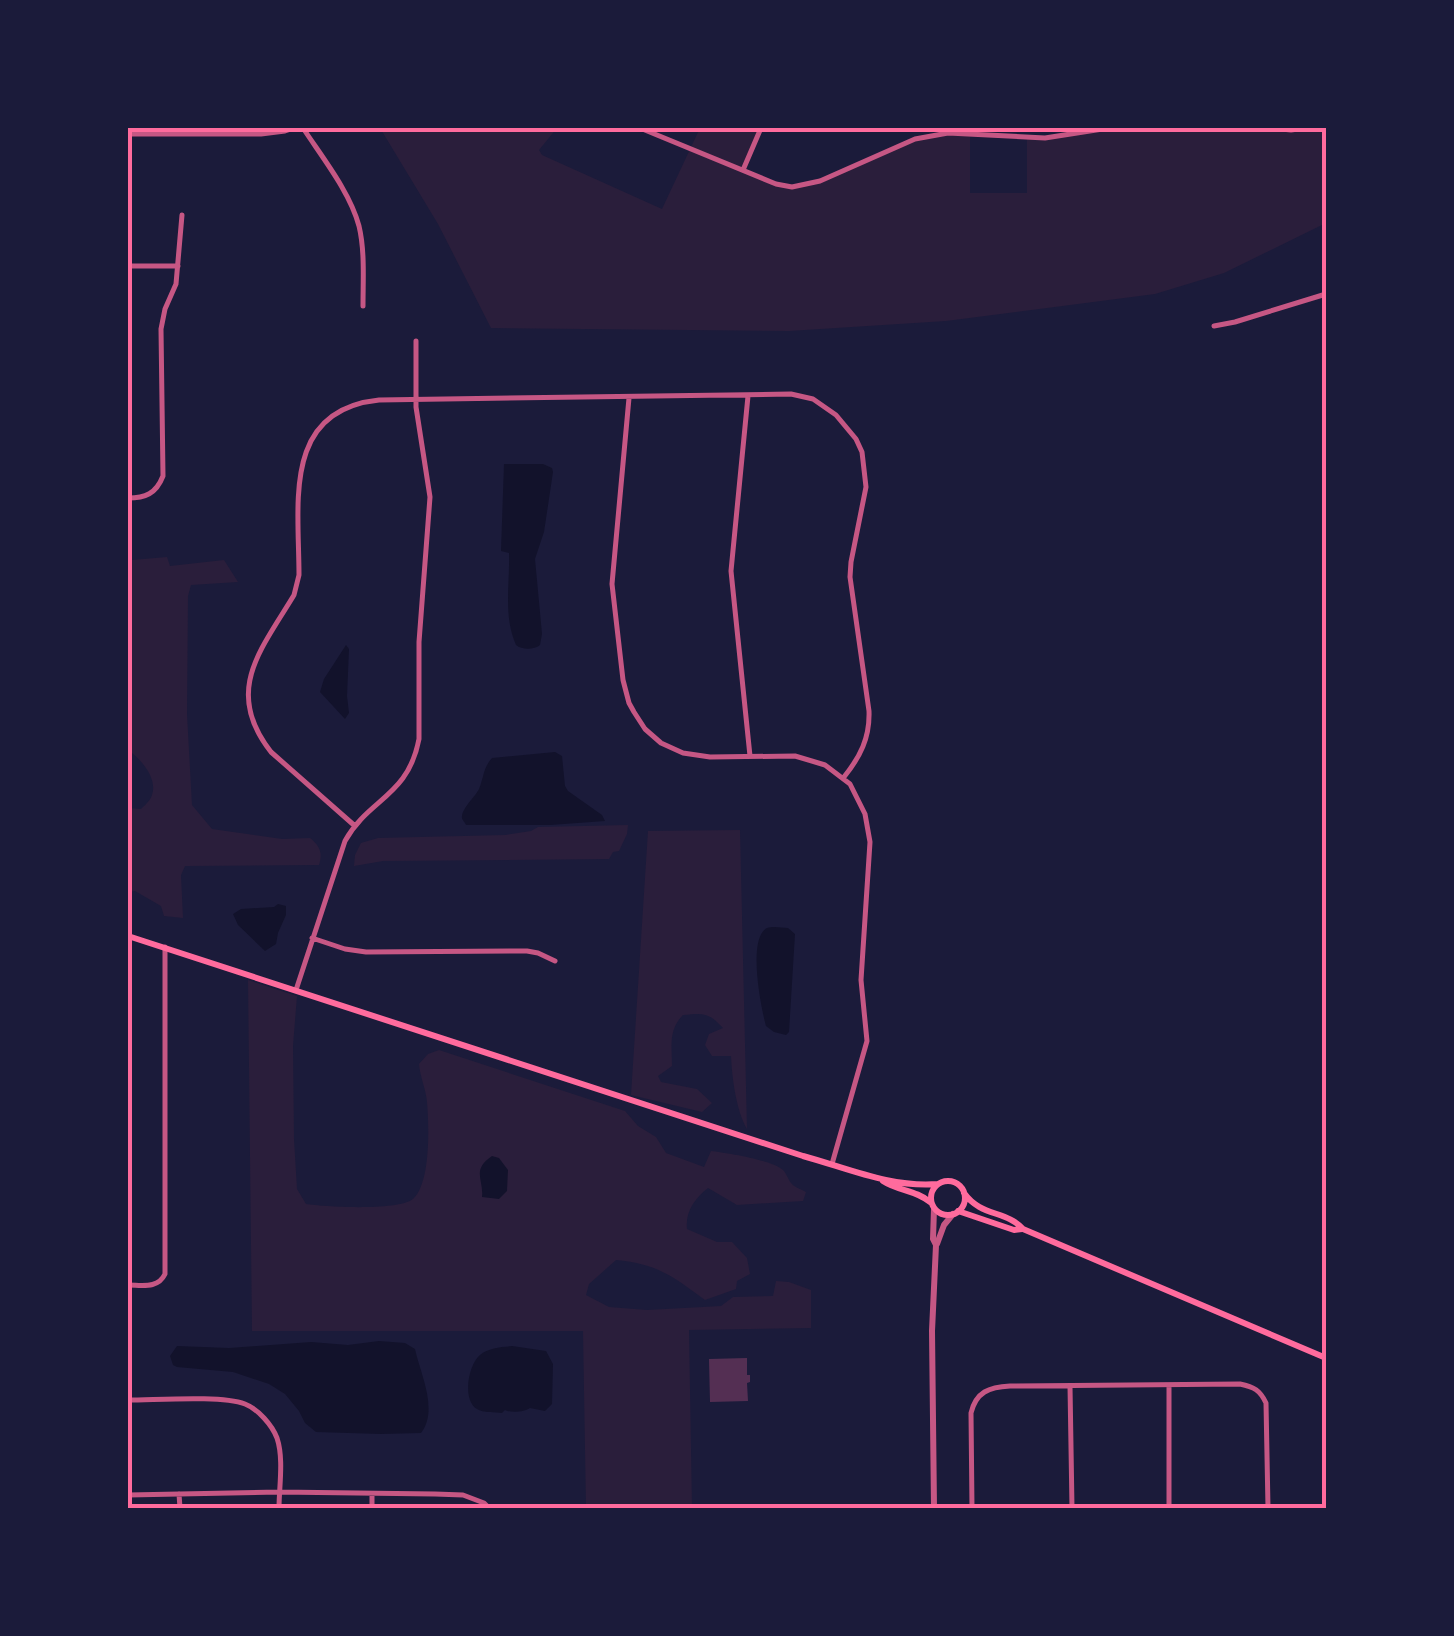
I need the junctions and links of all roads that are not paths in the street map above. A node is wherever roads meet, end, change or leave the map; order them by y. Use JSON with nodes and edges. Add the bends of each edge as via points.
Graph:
{"nodes":[{"id":1,"x":294,"y":128,"type":"edge"},
{"id":2,"x":304,"y":128,"type":"edge"},
{"id":3,"x":640,"y":128,"type":"edge"},
{"id":4,"x":761,"y":128,"type":"edge"},
{"id":5,"x":1109,"y":128,"type":"edge"},
{"id":6,"x":1272,"y":128,"type":"edge"},
{"id":7,"x":1305,"y":128,"type":"edge"},
{"id":8,"x":1078,"y":130,"type":"edge"},
{"id":9,"x":199,"y":131,"type":"edge"},
{"id":10,"x":128,"y":134,"type":"edge"},
{"id":11,"x":743,"y":170,"type":"junction"},
{"id":12,"x":182,"y":215,"type":"dead end"},
{"id":13,"x":128,"y":266,"type":"edge"},
{"id":14,"x":178,"y":266,"type":"junction"},
{"id":15,"x":1326,"y":294,"type":"edge"},
{"id":16,"x":363,"y":306,"type":"dead end"},
{"id":17,"x":1214,"y":326,"type":"dead end"},
{"id":18,"x":416,"y":341,"type":"dead end"},
{"id":19,"x":748,"y":396,"type":"junction"},
{"id":20,"x":629,"y":398,"type":"junction"},
{"id":21,"x":416,"y":400,"type":"junction"},
{"id":22,"x":128,"y":498,"type":"edge"},
{"id":23,"x":750,"y":756,"type":"junction"},
{"id":24,"x":844,"y":777,"type":"junction"},
{"id":25,"x":355,"y":826,"type":"junction"},
{"id":26,"x":128,"y":936,"type":"edge"},
{"id":27,"x":312,"y":938,"type":"junction"},
{"id":28,"x":165,"y":947,"type":"junction"},
{"id":29,"x":555,"y":961,"type":"dead end"},
{"id":30,"x":296,"y":990,"type":"junction"},
{"id":31,"x":832,"y":1164,"type":"junction"},
{"id":32,"x":882,"y":1180,"type":"junction"},
{"id":33,"x":938,"y":1184,"type":"junction"},
{"id":34,"x":964,"y":1193,"type":"junction"},
{"id":35,"x":933,"y":1206,"type":"junction"},
{"id":36,"x":956,"y":1213,"type":"junction"},
{"id":37,"x":1023,"y":1229,"type":"junction"},
{"id":38,"x":936,"y":1245,"type":"junction"},
{"id":39,"x":128,"y":1286,"type":"edge"},
{"id":40,"x":1326,"y":1358,"type":"edge"},
{"id":41,"x":1070,"y":1386,"type":"junction"},
{"id":42,"x":1169,"y":1386,"type":"junction"},
{"id":43,"x":128,"y":1400,"type":"edge"},
{"id":44,"x":280,"y":1492,"type":"junction"},
{"id":45,"x":180,"y":1494,"type":"junction"},
{"id":46,"x":372,"y":1494,"type":"junction"},
{"id":47,"x":128,"y":1495,"type":"edge"},
{"id":48,"x":487,"y":1506,"type":"edge"},
{"id":49,"x":180,"y":1508,"type":"edge"},
{"id":50,"x":279,"y":1508,"type":"edge"},
{"id":51,"x":372,"y":1508,"type":"edge"},
{"id":52,"x":934,"y":1508,"type":"edge"},
{"id":53,"x":972,"y":1508,"type":"edge"},
{"id":54,"x":1072,"y":1508,"type":"edge"},
{"id":55,"x":1169,"y":1508,"type":"edge"},
{"id":56,"x":1268,"y":1508,"type":"edge"}],
"edges":[{"from":1,"to":9,"type":"street"},
{"from":2,"to":16,"type":"street","via":[[356,217]]},
{"from":3,"to":11,"type":"street"},
{"from":4,"to":11,"type":"street"},
{"from":5,"to":8,"type":"street"},
{"from":6,"to":7,"type":"street"},
{"from":8,"to":11,"type":"street","via":[[1045,138],[948,133],[915,139],[820,181],[792,186]]},
{"from":9,"to":10,"type":"street"},
{"from":12,"to":14,"type":"street"},
{"from":13,"to":14,"type":"street"},
{"from":14,"to":22,"type":"street","via":[[161,329],[163,476],[147,496]]},
{"from":15,"to":17,"type":"street"},
{"from":18,"to":21,"type":"street"},
{"from":19,"to":20,"type":"street"},
{"from":19,"to":23,"type":"street","via":[[731,572]]},
{"from":19,"to":24,"type":"street","via":[[812,399],[848,426],[862,452],[866,487],[850,577],[869,727]]},
{"from":20,"to":21,"type":"street"},
{"from":20,"to":23,"type":"street","via":[[612,576],[628,703],[645,729],[672,748]]},
{"from":21,"to":25,"type":"street","via":[[430,497],[418,642],[419,739],[404,778]]},
{"from":21,"to":25,"type":"street","via":[[350,406],[324,422],[309,442],[299,477],[297,586],[255,658],[248,684],[250,712],[271,752]]},
{"from":23,"to":24,"type":"street","via":[[805,758]]},
{"from":24,"to":31,"type":"street","via":[[863,806],[870,833],[861,980],[867,1041]]},
{"from":25,"to":27,"type":"street","via":[[340,851]]},
{"from":26,"to":28,"type":"main road"},
{"from":27,"to":29,"type":"street","via":[[354,951],[527,951]]},
{"from":27,"to":30,"type":"street"},
{"from":28,"to":30,"type":"main road"},
{"from":28,"to":39,"type":"street","via":[[165,1274],[154,1284]]},
{"from":30,"to":31,"type":"main road"},
{"from":31,"to":32,"type":"main road"},
{"from":32,"to":33,"type":"main road"},
{"from":32,"to":35,"type":"main road"},
{"from":33,"to":34,"type":"main road","via":[[953,1182]]},
{"from":33,"to":35,"type":"main road"},
{"from":34,"to":36,"type":"main road"},
{"from":34,"to":37,"type":"main road","via":[[980,1209]]},
{"from":35,"to":36,"type":"main road","via":[[944,1215]]},
{"from":35,"to":38,"type":"street"},
{"from":36,"to":37,"type":"main road"},
{"from":36,"to":38,"type":"street"},
{"from":37,"to":40,"type":"main road"},
{"from":38,"to":52,"type":"street"},
{"from":41,"to":42,"type":"street"},
{"from":41,"to":53,"type":"street","via":[[1010,1386],[984,1391],[973,1403]]},
{"from":41,"to":54,"type":"street"},
{"from":42,"to":55,"type":"street"},
{"from":42,"to":56,"type":"street","via":[[1240,1384],[1262,1394]]},
{"from":43,"to":44,"type":"street","via":[[251,1406],[276,1435]]},
{"from":44,"to":45,"type":"street"},
{"from":44,"to":46,"type":"street"},
{"from":44,"to":50,"type":"street"},
{"from":45,"to":47,"type":"street"},
{"from":45,"to":49,"type":"street"},
{"from":46,"to":48,"type":"street","via":[[463,1495]]},
{"from":46,"to":51,"type":"street"}]}
